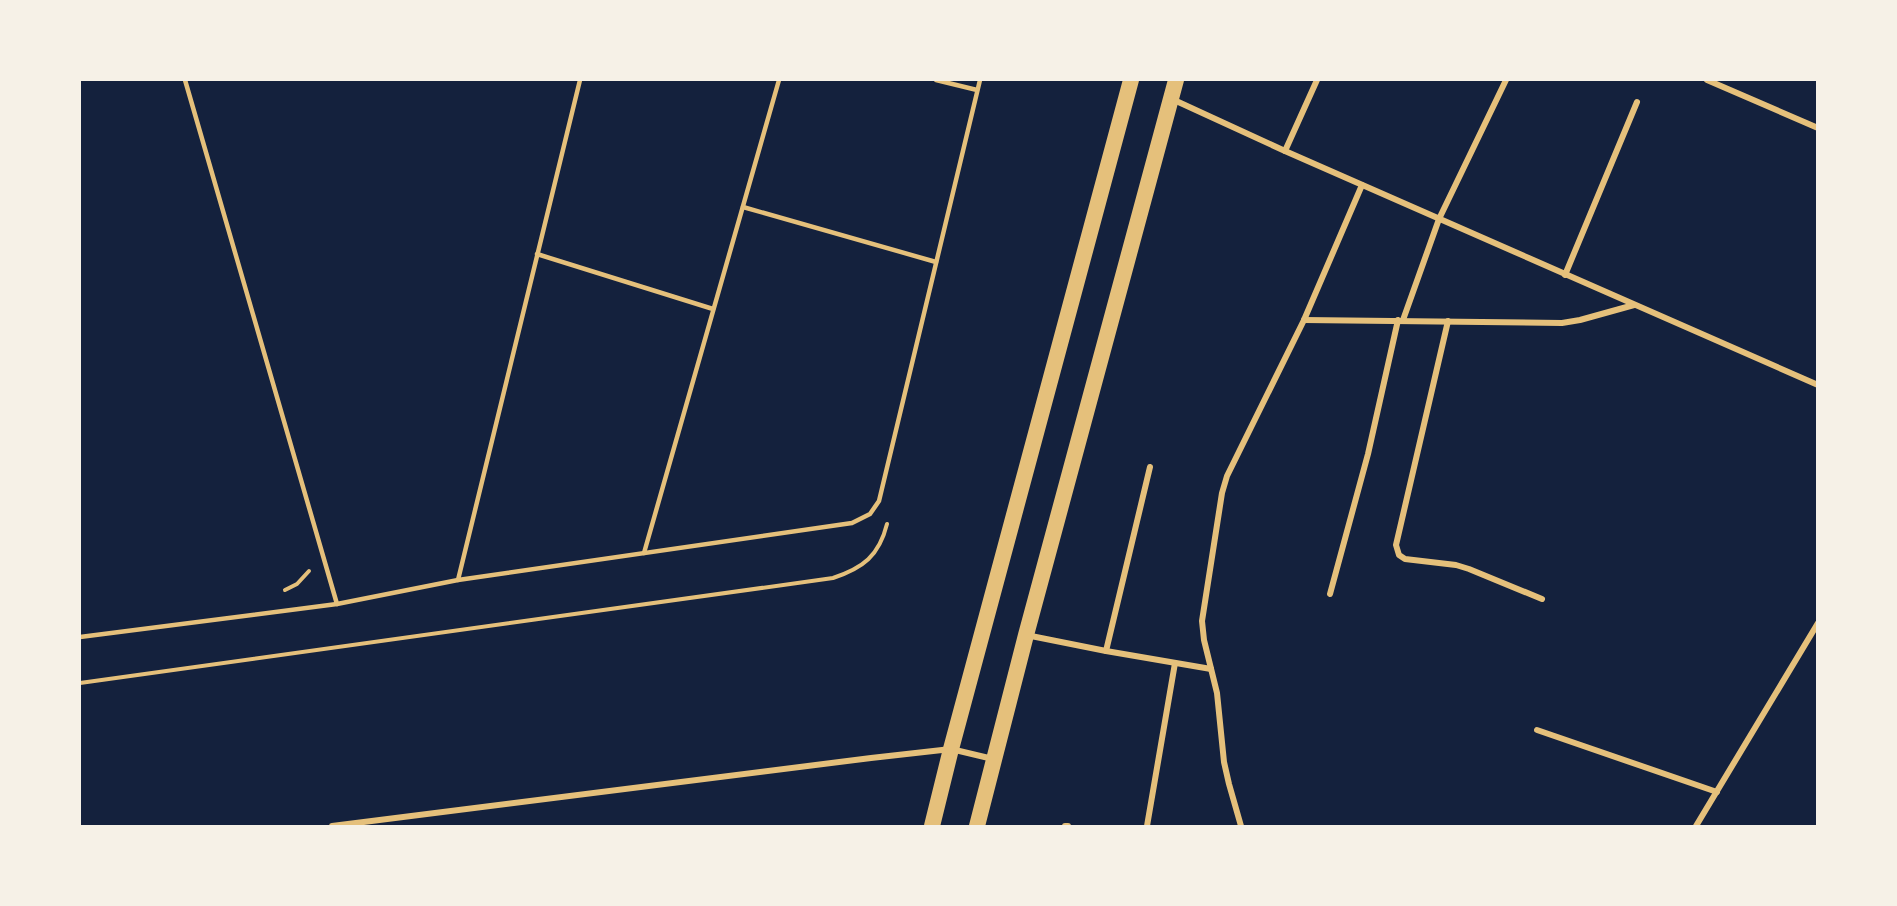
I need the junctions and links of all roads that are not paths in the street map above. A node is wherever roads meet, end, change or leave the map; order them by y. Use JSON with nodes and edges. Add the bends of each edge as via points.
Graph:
{"nodes":[{"id":1,"x":185,"y":80,"type":"edge"},
{"id":2,"x":580,"y":80,"type":"edge"},
{"id":3,"x":779,"y":80,"type":"edge"},
{"id":4,"x":936,"y":80,"type":"edge"},
{"id":5,"x":980,"y":80,"type":"edge"},
{"id":6,"x":1131,"y":80,"type":"edge"},
{"id":7,"x":1176,"y":80,"type":"edge"},
{"id":8,"x":1317,"y":80,"type":"edge"},
{"id":9,"x":1506,"y":80,"type":"edge"},
{"id":10,"x":1707,"y":80,"type":"edge"},
{"id":11,"x":1724,"y":83,"type":"edge"},
{"id":12,"x":977,"y":90,"type":"junction"},
{"id":13,"x":1170,"y":99,"type":"junction"},
{"id":14,"x":1637,"y":102,"type":"dead end"},
{"id":15,"x":1818,"y":128,"type":"edge"},
{"id":16,"x":1285,"y":151,"type":"junction"},
{"id":17,"x":1362,"y":185,"type":"junction"},
{"id":18,"x":743,"y":207,"type":"junction"},
{"id":19,"x":1439,"y":219,"type":"junction"},
{"id":20,"x":537,"y":254,"type":"junction"},
{"id":21,"x":936,"y":262,"type":"junction"},
{"id":22,"x":1565,"y":274,"type":"junction"},
{"id":23,"x":1635,"y":305,"type":"junction"},
{"id":24,"x":713,"y":309,"type":"junction"},
{"id":25,"x":1304,"y":320,"type":"junction"},
{"id":26,"x":1400,"y":320,"type":"junction"},
{"id":27,"x":1448,"y":321,"type":"junction"},
{"id":28,"x":1818,"y":385,"type":"edge"},
{"id":29,"x":1150,"y":467,"type":"dead end"},
{"id":30,"x":644,"y":553,"type":"junction"},
{"id":31,"x":458,"y":580,"type":"junction"},
{"id":32,"x":1330,"y":594,"type":"dead end"},
{"id":33,"x":1542,"y":599,"type":"dead end"},
{"id":34,"x":337,"y":604,"type":"junction"},
{"id":35,"x":1818,"y":623,"type":"edge"},
{"id":36,"x":1026,"y":635,"type":"junction"},
{"id":37,"x":80,"y":637,"type":"edge"},
{"id":38,"x":1106,"y":651,"type":"junction"},
{"id":39,"x":1175,"y":663,"type":"junction"},
{"id":40,"x":1211,"y":669,"type":"junction"},
{"id":41,"x":1537,"y":730,"type":"dead end"},
{"id":42,"x":951,"y":749,"type":"junction"},
{"id":43,"x":993,"y":760,"type":"junction"},
{"id":44,"x":1717,"y":792,"type":"junction"},
{"id":45,"x":332,"y":826,"type":"edge"},
{"id":46,"x":932,"y":826,"type":"edge"},
{"id":47,"x":977,"y":826,"type":"edge"},
{"id":48,"x":1147,"y":826,"type":"edge"},
{"id":49,"x":1241,"y":826,"type":"edge"},
{"id":50,"x":1696,"y":826,"type":"edge"}],
"edges":[{"from":1,"to":34,"type":"lane"},
{"from":2,"to":20,"type":"lane"},
{"from":3,"to":18,"type":"lane"},
{"from":4,"to":12,"type":"lane"},
{"from":5,"to":12,"type":"lane"},
{"from":6,"to":42,"type":"highway"},
{"from":7,"to":13,"type":"highway"},
{"from":8,"to":16,"type":"street"},
{"from":9,"to":19,"type":"street"},
{"from":10,"to":11,"type":"street"},
{"from":11,"to":15,"type":"street"},
{"from":12,"to":21,"type":"lane"},
{"from":13,"to":16,"type":"street"},
{"from":13,"to":36,"type":"highway"},
{"from":14,"to":22,"type":"street"},
{"from":16,"to":17,"type":"street"},
{"from":17,"to":19,"type":"street"},
{"from":17,"to":25,"type":"street"},
{"from":18,"to":21,"type":"lane"},
{"from":18,"to":24,"type":"lane"},
{"from":19,"to":22,"type":"street"},
{"from":19,"to":26,"type":"street"},
{"from":20,"to":24,"type":"lane"},
{"from":20,"to":31,"type":"lane"},
{"from":21,"to":30,"type":"lane","via":[[879,501],[870,514],[852,524]]},
{"from":22,"to":23,"type":"street"},
{"from":23,"to":27,"type":"street","via":[[1562,322]]},
{"from":23,"to":28,"type":"street"},
{"from":24,"to":30,"type":"lane"},
{"from":25,"to":26,"type":"street"},
{"from":25,"to":40,"type":"street","via":[[1227,476],[1202,621]]},
{"from":26,"to":27,"type":"street"},
{"from":26,"to":32,"type":"street"},
{"from":27,"to":33,"type":"street","via":[[1396,545],[1399,555],[1469,569]]},
{"from":29,"to":38,"type":"street"},
{"from":30,"to":31,"type":"lane"},
{"from":31,"to":34,"type":"lane"},
{"from":34,"to":37,"type":"lane"},
{"from":35,"to":44,"type":"street"},
{"from":36,"to":38,"type":"street"},
{"from":36,"to":43,"type":"highway"},
{"from":38,"to":39,"type":"street"},
{"from":39,"to":40,"type":"street"},
{"from":39,"to":48,"type":"street"},
{"from":40,"to":49,"type":"street","via":[[1224,762]]},
{"from":41,"to":44,"type":"street"},
{"from":42,"to":43,"type":"street"},
{"from":42,"to":45,"type":"street"},
{"from":42,"to":46,"type":"highway"},
{"from":43,"to":47,"type":"highway"},
{"from":44,"to":50,"type":"street"}]}
